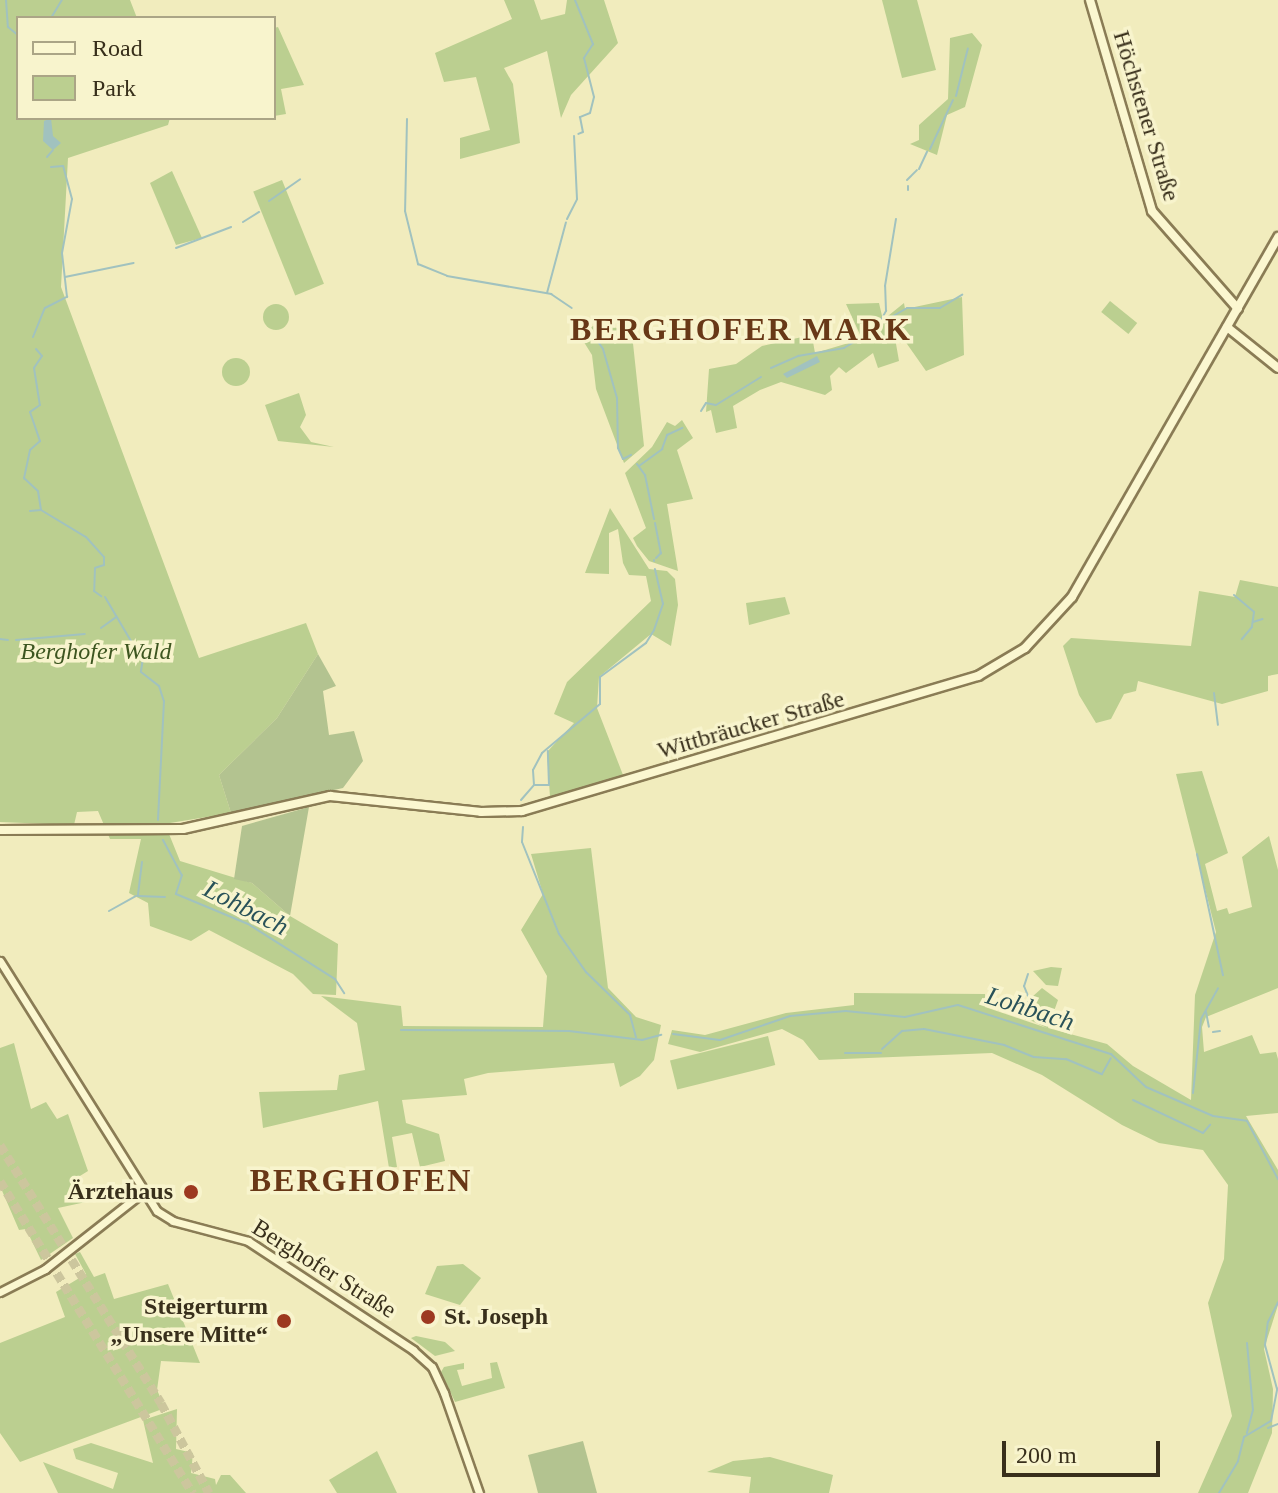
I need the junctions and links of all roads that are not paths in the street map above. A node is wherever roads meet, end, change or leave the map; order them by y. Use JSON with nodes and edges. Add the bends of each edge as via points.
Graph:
{"nodes":[{"id":1,"x":1090,"y":0,"type":"edge"},
{"id":2,"x":1278,"y":237,"type":"edge"},
{"id":3,"x":1238,"y":309,"type":"junction"},
{"id":4,"x":1227,"y":327,"type":"junction"},
{"id":5,"x":1278,"y":368,"type":"edge"},
{"id":6,"x":0,"y":830,"type":"edge"},
{"id":7,"x":0,"y":961,"type":"edge"},
{"id":8,"x":143,"y":1192,"type":"junction"},
{"id":9,"x":0,"y":1292,"type":"edge"},
{"id":10,"x":479,"y":1493,"type":"edge"}],
"edges":[{"from":1,"to":3,"type":"main road","name":"Höchstener Straße","via":[[1152,211]]},
{"from":2,"to":3,"type":"main road","name":"Wittbräucker Straße"},
{"from":3,"to":4,"type":"main road","name":"Wittbräucker Straße"},
{"from":4,"to":5,"type":"main road"},
{"from":4,"to":6,"type":"main road","name":"Wittbräucker Straße","via":[[1059,615],[1025,648],[963,682],[522,811],[481,812],[330,796],[183,829]]},
{"from":7,"to":8,"type":"street","name":"Berghofer Straße"},
{"from":8,"to":9,"type":"street","via":[[45,1269]]},
{"from":8,"to":10,"type":"street","name":"Berghofer Straße","via":[[167,1218],[248,1241],[432,1367]]}]}
